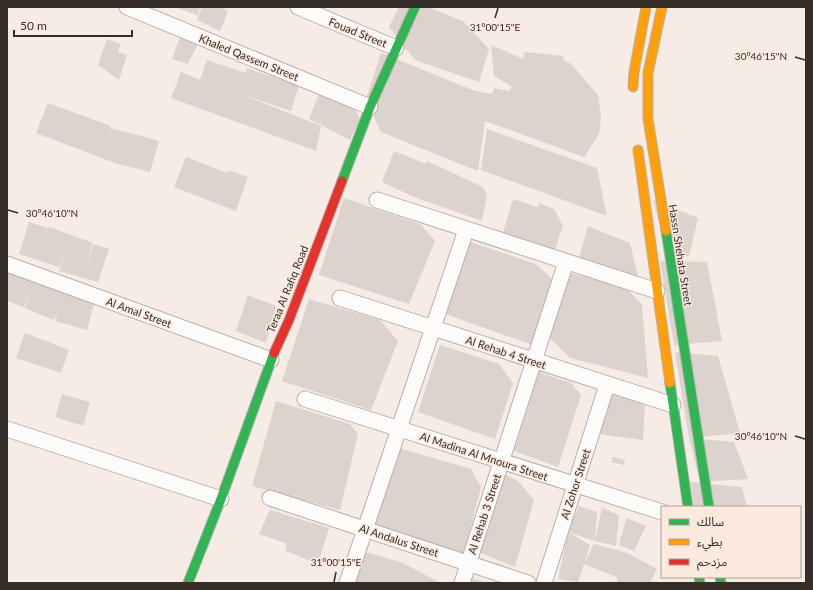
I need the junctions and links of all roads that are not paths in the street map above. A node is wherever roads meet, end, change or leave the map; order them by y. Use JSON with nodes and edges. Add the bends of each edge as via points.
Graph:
{"nodes":[{"id":1,"x":127,"y":7,"type":"edge"},
{"id":2,"x":298,"y":7,"type":"edge"},
{"id":3,"x":415,"y":7,"type":"edge"},
{"id":4,"x":646,"y":7,"type":"edge"},
{"id":5,"x":662,"y":7,"type":"edge"},
{"id":6,"x":396,"y":48,"type":"junction"},
{"id":7,"x":633,"y":99,"type":"dead end"},
{"id":8,"x":370,"y":107,"type":"junction"},
{"id":9,"x":638,"y":143,"type":"dead end"},
{"id":10,"x":377,"y":200,"type":"dead end"},
{"id":11,"x":466,"y":230,"type":"junction"},
{"id":12,"x":566,"y":262,"type":"junction"},
{"id":13,"x":7,"y":264,"type":"edge"},
{"id":14,"x":657,"y":291,"type":"junction"},
{"id":15,"x":340,"y":298,"type":"dead end"},
{"id":16,"x":433,"y":328,"type":"junction"},
{"id":17,"x":271,"y":360,"type":"junction"},
{"id":18,"x":534,"y":361,"type":"junction"},
{"id":19,"x":607,"y":384,"type":"junction"},
{"id":20,"x":305,"y":399,"type":"dead end"},
{"id":21,"x":673,"y":405,"type":"junction"},
{"id":22,"x":7,"y":429,"type":"edge"},
{"id":23,"x":399,"y":429,"type":"junction"},
{"id":24,"x":501,"y":461,"type":"junction"},
{"id":25,"x":575,"y":485,"type":"junction"},
{"id":26,"x":270,"y":498,"type":"dead end"},
{"id":27,"x":221,"y":499,"type":"junction"},
{"id":28,"x":688,"y":506,"type":"edge"},
{"id":29,"x":709,"y":506,"type":"edge"},
{"id":30,"x":661,"y":512,"type":"edge"},
{"id":31,"x":365,"y":529,"type":"junction"},
{"id":32,"x":468,"y":563,"type":"junction"},
{"id":33,"x":188,"y":583,"type":"edge"},
{"id":34,"x":347,"y":583,"type":"edge"},
{"id":35,"x":462,"y":583,"type":"edge"},
{"id":36,"x":528,"y":583,"type":"edge"},
{"id":37,"x":544,"y":583,"type":"edge"}],
"edges":[{"from":1,"to":8,"type":"street","name":"Khaled Qassem Street"},
{"from":2,"to":6,"type":"street","name":"Fouad Street"},
{"from":3,"to":6,"type":"main road","name":"Teraa Al Rafiq Road"},
{"from":4,"to":7,"type":"main road","via":[[634,72]]},
{"from":5,"to":29,"type":"main road","name":"Hassn Shehata Street","via":[[648,73],[648,119]]},
{"from":6,"to":8,"type":"main road","name":"Teraa Al Rafiq Road"},
{"from":8,"to":17,"type":"main road","name":"Teraa Al Rafiq Road","via":[[289,320]]},
{"from":9,"to":14,"type":"main road"},
{"from":10,"to":11,"type":"street"},
{"from":11,"to":12,"type":"street"},
{"from":11,"to":16,"type":"street"},
{"from":12,"to":14,"type":"street"},
{"from":12,"to":18,"type":"street","name":"Al Rehab 3 Street"},
{"from":13,"to":17,"type":"street","name":"Al Amal Street"},
{"from":14,"to":21,"type":"main road"},
{"from":15,"to":16,"type":"street","name":"Al Rehab 4 Street"},
{"from":16,"to":18,"type":"street","name":"Al Rehab 4 Street"},
{"from":16,"to":23,"type":"street"},
{"from":17,"to":27,"type":"main road","name":"Teraa Al Rafiq Road"},
{"from":18,"to":19,"type":"street","name":"Al Rehab 4 Street"},
{"from":18,"to":24,"type":"street","name":"Al Rehab 3 Street"},
{"from":19,"to":21,"type":"street","name":"Al Rehab 4 Street"},
{"from":19,"to":25,"type":"street","name":"Al Zohor Street"},
{"from":20,"to":23,"type":"street","name":"Al Madina Al Mnoura Street"},
{"from":21,"to":28,"type":"main road"},
{"from":22,"to":27,"type":"street"},
{"from":23,"to":24,"type":"street","name":"Al Madina Al Mnoura Street"},
{"from":23,"to":31,"type":"street"},
{"from":24,"to":25,"type":"street","name":"Al Madina Al Mnoura Street"},
{"from":24,"to":32,"type":"street","name":"Al Rehab 3 Street"},
{"from":25,"to":30,"type":"street","name":"Al Madina Al Mnoura Street"},
{"from":25,"to":37,"type":"street","name":"Al Zohor Street"},
{"from":26,"to":31,"type":"street","name":"Al Andalus Street"},
{"from":27,"to":33,"type":"main road","name":"Teraa Al Rafiq Road"},
{"from":31,"to":32,"type":"street","name":"Al Andalus Street"},
{"from":31,"to":34,"type":"street"},
{"from":32,"to":35,"type":"street","name":"Al Rehab 3 Street"},
{"from":32,"to":36,"type":"street","name":"Al Andalus Street"}]}
